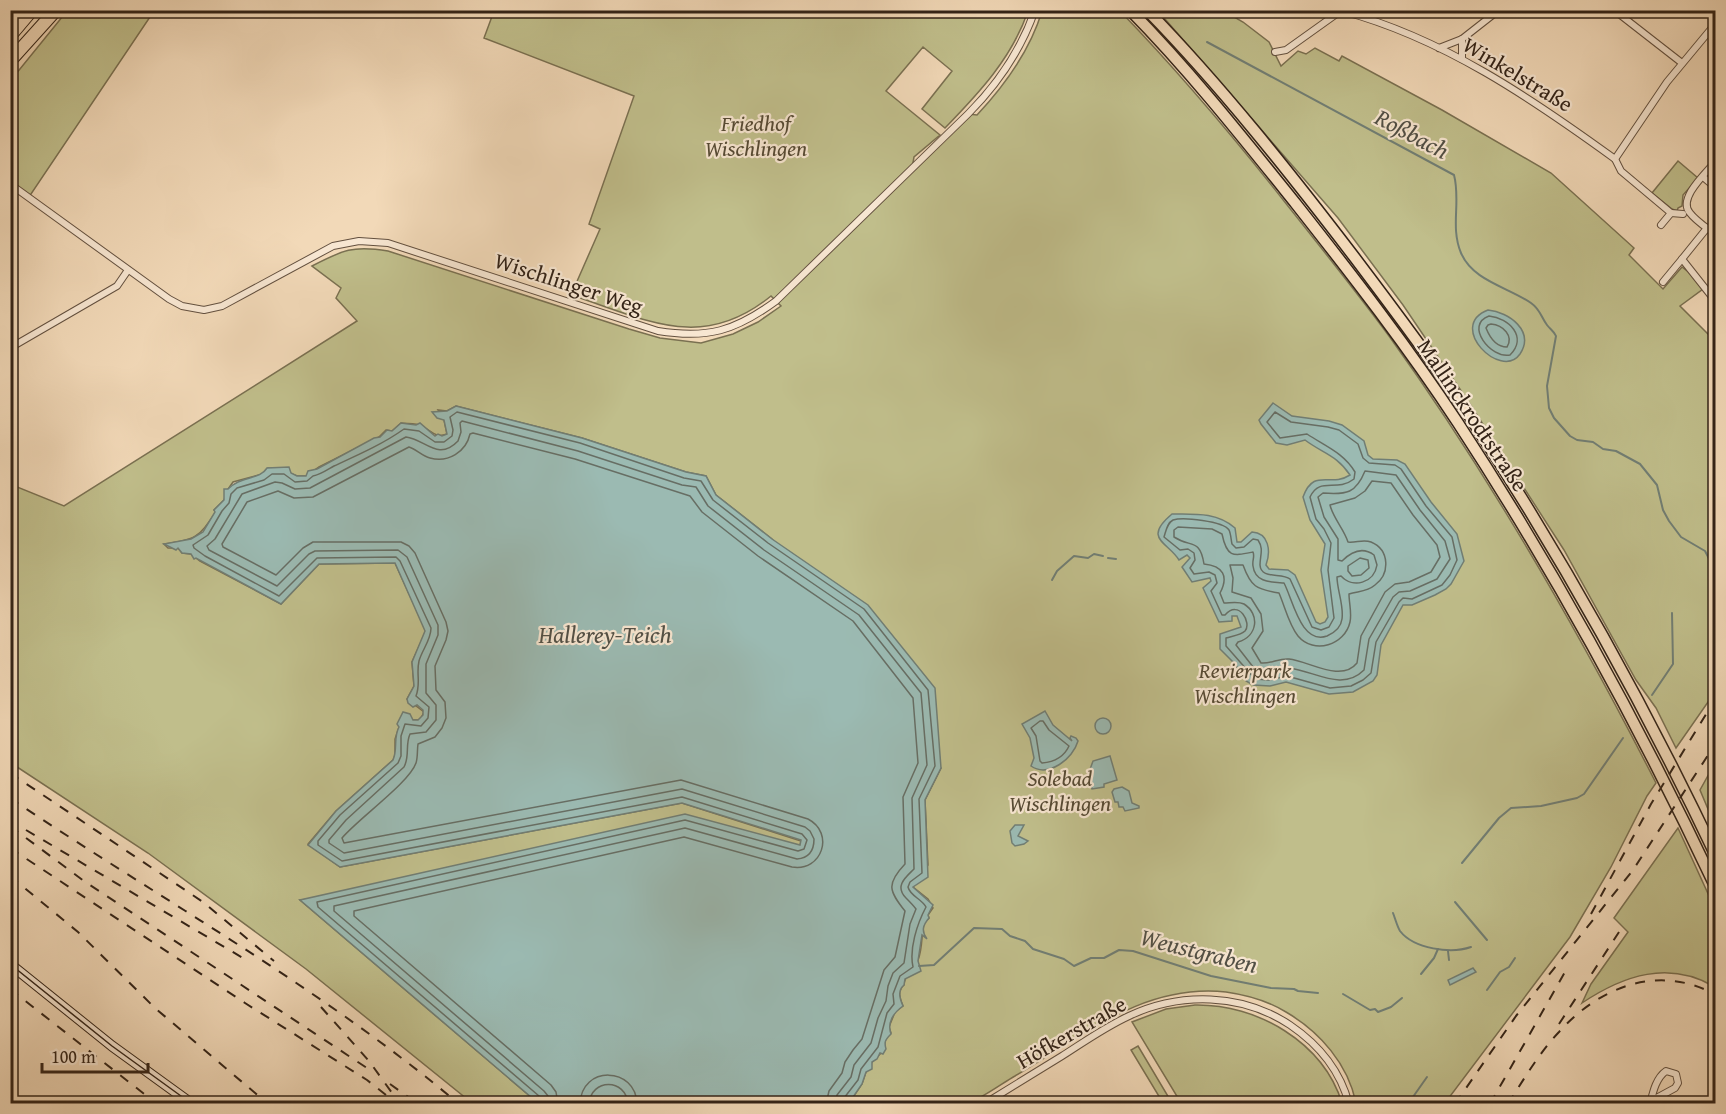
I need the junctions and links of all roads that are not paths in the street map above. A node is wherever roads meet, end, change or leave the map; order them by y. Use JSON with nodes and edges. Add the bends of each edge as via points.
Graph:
{"nodes":[{"id":1,"x":32,"y":10,"type":"edge"},
{"id":2,"x":56,"y":10,"type":"edge"},
{"id":3,"x":1035,"y":10,"type":"edge"},
{"id":4,"x":1130,"y":10,"type":"edge"},
{"id":5,"x":1147,"y":10,"type":"edge"},
{"id":6,"x":1499,"y":10,"type":"edge"},
{"id":7,"x":1614,"y":10,"type":"edge"},
{"id":8,"x":1342,"y":11,"type":"edge"},
{"id":9,"x":1363,"y":14,"type":"edge"},
{"id":10,"x":1716,"y":23,"type":"edge"},
{"id":11,"x":10,"y":36,"type":"edge"},
{"id":12,"x":1462,"y":39,"type":"junction"},
{"id":13,"x":1439,"y":48,"type":"junction"},
{"id":14,"x":1275,"y":52,"type":"dead end"},
{"id":15,"x":1461,"y":59,"type":"junction"},
{"id":16,"x":10,"y":61,"type":"edge"},
{"id":17,"x":1682,"y":63,"type":"junction"},
{"id":18,"x":1615,"y":159,"type":"junction"},
{"id":19,"x":1716,"y":161,"type":"edge"},
{"id":20,"x":1703,"y":177,"type":"junction"},
{"id":21,"x":10,"y":184,"type":"edge"},
{"id":22,"x":1716,"y":188,"type":"edge"},
{"id":23,"x":1671,"y":213,"type":"junction"},
{"id":24,"x":1683,"y":214,"type":"dead end"},
{"id":25,"x":1661,"y":225,"type":"dead end"},
{"id":26,"x":1707,"y":228,"type":"junction"},
{"id":27,"x":1716,"y":235,"type":"edge"},
{"id":28,"x":1682,"y":259,"type":"junction"},
{"id":29,"x":128,"y":270,"type":"junction"},
{"id":30,"x":1663,"y":282,"type":"dead end"},
{"id":31,"x":1716,"y":302,"type":"edge"},
{"id":32,"x":10,"y":348,"type":"edge"},
{"id":33,"x":1716,"y":856,"type":"edge"},
{"id":34,"x":1716,"y":888,"type":"edge"},
{"id":35,"x":10,"y":964,"type":"edge"},
{"id":36,"x":1650,"y":1102,"type":"edge"},
{"id":37,"x":192,"y":1104,"type":"edge"},
{"id":38,"x":984,"y":1104,"type":"edge"},
{"id":39,"x":1349,"y":1104,"type":"edge"}],
"edges":[{"from":1,"to":11,"type":"highway"},
{"from":2,"to":16,"type":"highway"},
{"from":3,"to":29,"type":"street","name":"Wischlinger Weg","via":[[1012,59],[978,104],[791,288],[753,317],[730,328],[700,334],[658,331],[375,241],[333,246],[242,297],[204,310],[182,306]]},
{"from":4,"to":34,"type":"highway","name":"Mallinckrodtstraße","via":[[1243,138],[1394,332],[1457,421],[1585,633]]},
{"from":5,"to":33,"type":"highway","name":"Mallinckrodtstraße","via":[[1317,208],[1468,414],[1587,607]]},
{"from":6,"to":12,"type":"street"},
{"from":7,"to":17,"type":"street"},
{"from":8,"to":9,"type":"street","name":"Winkelstraße"},
{"from":8,"to":14,"type":"street","via":[[1286,50]]},
{"from":9,"to":13,"type":"street","name":"Winkelstraße"},
{"from":10,"to":17,"type":"street"},
{"from":12,"to":13,"type":"street"},
{"from":12,"to":15,"type":"street"},
{"from":13,"to":15,"type":"street","name":"Winkelstraße"},
{"from":15,"to":18,"type":"street","name":"Winkelstraße","via":[[1526,97]]},
{"from":17,"to":18,"type":"street"},
{"from":18,"to":23,"type":"street","name":"Winkelstraße","via":[[1622,171]]},
{"from":19,"to":20,"type":"street"},
{"from":20,"to":22,"type":"street"},
{"from":20,"to":26,"type":"street","via":[[1685,205]]},
{"from":21,"to":29,"type":"street","name":"Wischlinger Weg"},
{"from":23,"to":24,"type":"street"},
{"from":23,"to":25,"type":"street"},
{"from":26,"to":27,"type":"street"},
{"from":26,"to":28,"type":"street"},
{"from":28,"to":30,"type":"street"},
{"from":28,"to":31,"type":"street"},
{"from":29,"to":32,"type":"street","via":[[117,286]]},
{"from":35,"to":37,"type":"main road"},
{"from":36,"to":36,"type":"street","via":[[1662,1074],[1676,1074],[1676,1088]]},
{"from":38,"to":39,"type":"street","name":"Höfkerstraße","via":[[1128,1016],[1167,1003],[1212,999],[1262,1010],[1303,1034],[1335,1070]]}]}
